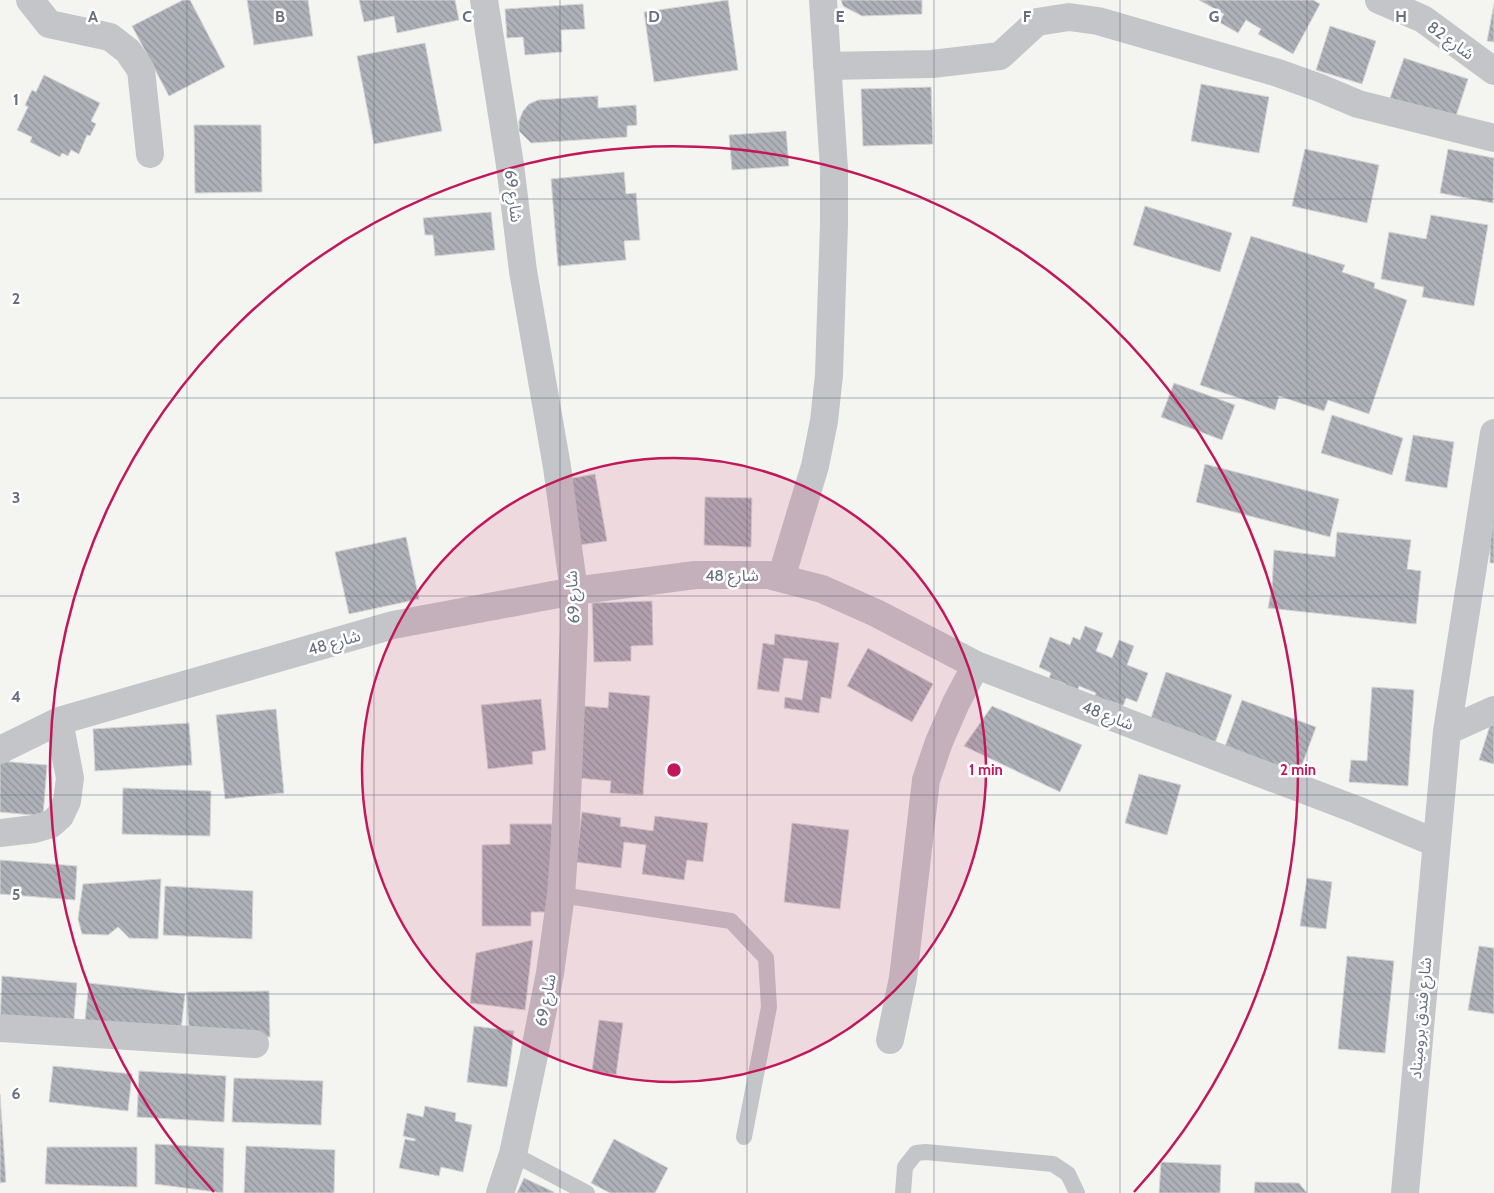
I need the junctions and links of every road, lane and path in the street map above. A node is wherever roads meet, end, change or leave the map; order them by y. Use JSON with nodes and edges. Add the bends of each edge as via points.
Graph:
{"nodes":[{"id":1,"x":30,"y":0,"type":"edge"},
{"id":2,"x":484,"y":0,"type":"edge"},
{"id":3,"x":811,"y":0,"type":"edge"},
{"id":4,"x":823,"y":0,"type":"edge"},
{"id":5,"x":1379,"y":0,"type":"edge"},
{"id":6,"x":1425,"y":9,"type":"edge"},
{"id":7,"x":828,"y":66,"type":"junction"},
{"id":8,"x":1494,"y":71,"type":"edge"},
{"id":9,"x":1494,"y":138,"type":"edge"},
{"id":10,"x":150,"y":154,"type":"dead end"},
{"id":11,"x":1494,"y":433,"type":"edge"},
{"id":12,"x":775,"y":576,"type":"junction"},
{"id":13,"x":574,"y":591,"type":"junction"},
{"id":14,"x":976,"y":665,"type":"junction"},
{"id":15,"x":1494,"y":710,"type":"edge"},
{"id":16,"x":59,"y":721,"type":"junction"},
{"id":17,"x":1447,"y":730,"type":"junction"},
{"id":18,"x":0,"y":750,"type":"edge"},
{"id":19,"x":0,"y":832,"type":"edge"},
{"id":20,"x":1436,"y":843,"type":"junction"},
{"id":21,"x":561,"y":895,"type":"junction"},
{"id":22,"x":0,"y":1028,"type":"edge"},
{"id":23,"x":890,"y":1040,"type":"dead end"},
{"id":24,"x":255,"y":1044,"type":"dead end"},
{"id":25,"x":744,"y":1137,"type":"dead end"},
{"id":26,"x":513,"y":1154,"type":"junction"},
{"id":27,"x":500,"y":1193,"type":"edge"},
{"id":28,"x":588,"y":1193,"type":"edge"},
{"id":29,"x":903,"y":1193,"type":"edge"},
{"id":30,"x":1076,"y":1193,"type":"edge"},
{"id":31,"x":1405,"y":1193,"type":"edge"}],
"edges":[{"from":1,"to":10,"type":"street","via":[[49,24],[110,37],[128,51],[141,70]]},
{"from":2,"to":13,"type":"street","name":"شارع 69"},
{"from":3,"to":12,"type":"street","via":[[822,169],[817,374],[804,463]]},
{"from":4,"to":7,"type":"street"},
{"from":5,"to":6,"type":"street","name":"شارع 82"},
{"from":6,"to":8,"type":"street","name":"شارع 82"},
{"from":7,"to":9,"type":"street","via":[[932,64],[1000,56],[1037,22],[1069,17],[1098,21],[1278,73],[1358,104]]},
{"from":7,"to":12,"type":"street","via":[[834,187],[829,375],[815,466]]},
{"from":11,"to":17,"type":"street","name":"شارع فندق بروميناد"},
{"from":12,"to":13,"type":"street","name":"شارع 48","via":[[695,575]]},
{"from":12,"to":14,"type":"street","name":"شارع 48","via":[[822,589]]},
{"from":13,"to":16,"type":"street","name":"شارع 48","via":[[393,625]]},
{"from":13,"to":21,"type":"street","name":"شارع 69"},
{"from":14,"to":20,"type":"street","name":"شارع 48"},
{"from":14,"to":23,"type":"street","via":[[939,742],[926,780],[903,978]]},
{"from":15,"to":17,"type":"street"},
{"from":16,"to":18,"type":"street","name":"شارع 48"},
{"from":16,"to":19,"type":"street","via":[[70,778],[67,802],[60,816],[42,827]]},
{"from":17,"to":20,"type":"street","name":"شارع فندق بروميناد"},
{"from":20,"to":31,"type":"street","name":"شارع فندق بروميناد"},
{"from":21,"to":25,"type":"lane","via":[[731,921],[766,958],[769,1007]]},
{"from":21,"to":26,"type":"street","name":"شارع 69","via":[[550,973]]},
{"from":22,"to":24,"type":"street"},
{"from":26,"to":27,"type":"street","name":"شارع 69"},
{"from":26,"to":28,"type":"lane"},
{"from":29,"to":30,"type":"lane","via":[[905,1166],[916,1153],[926,1152],[1053,1164],[1068,1174]]}]}
